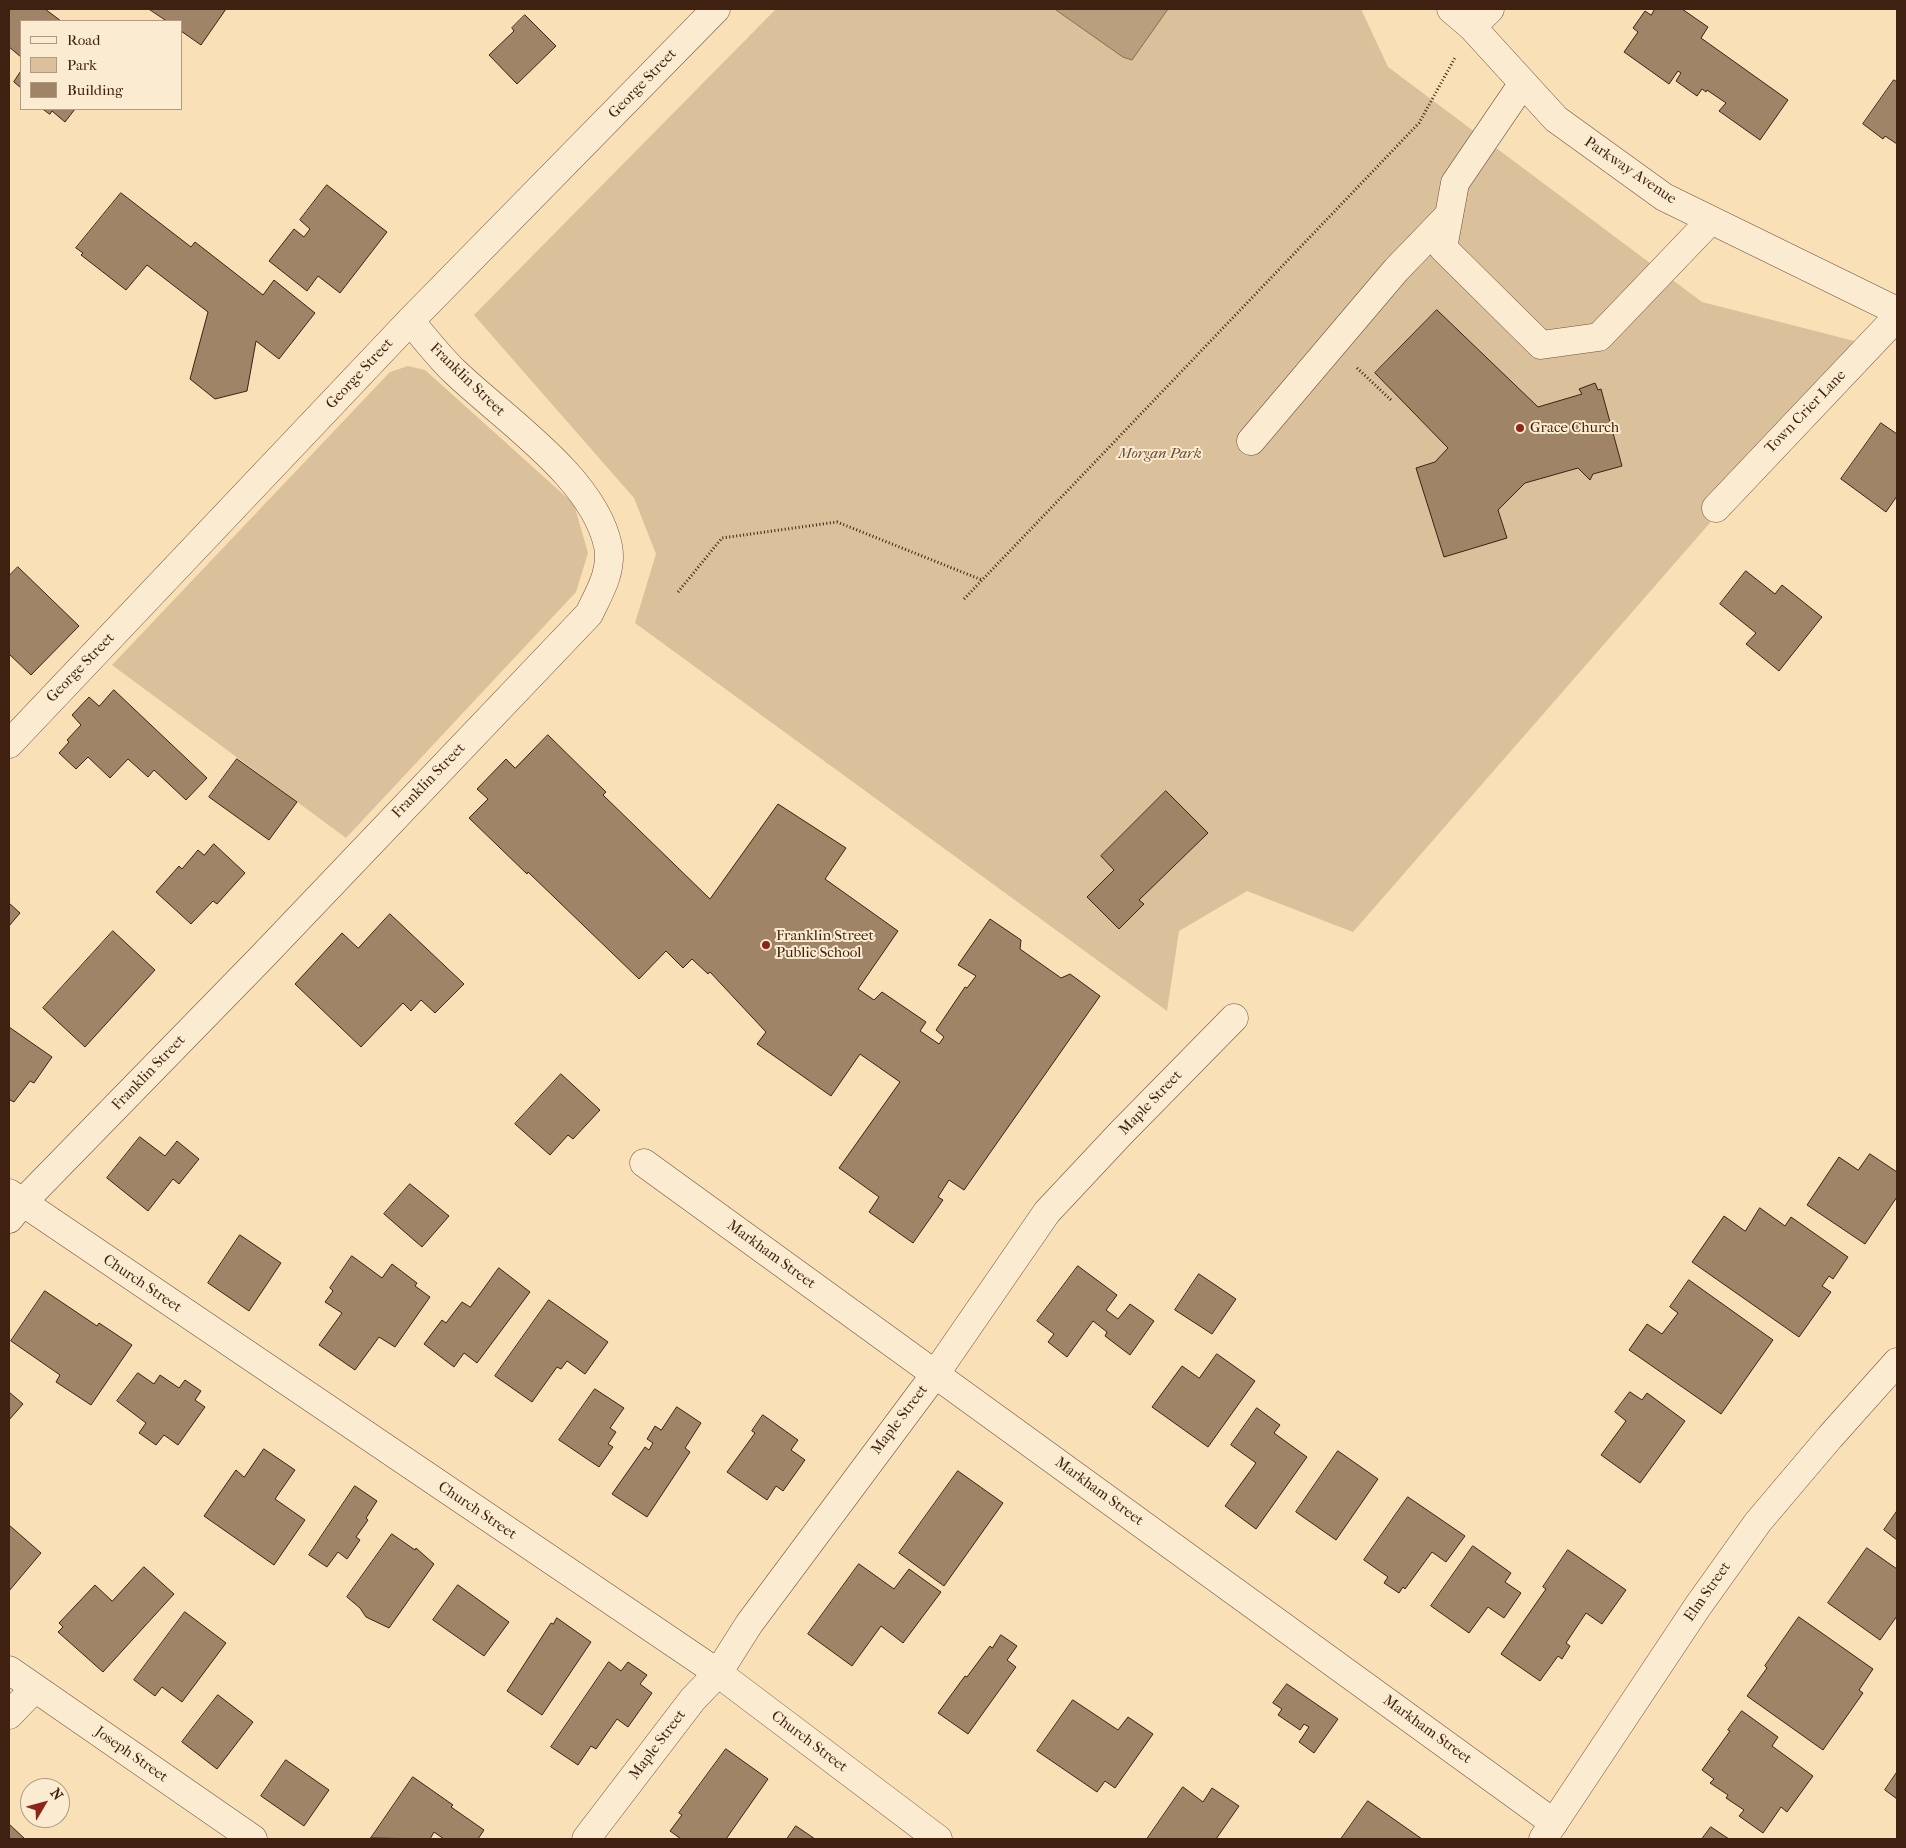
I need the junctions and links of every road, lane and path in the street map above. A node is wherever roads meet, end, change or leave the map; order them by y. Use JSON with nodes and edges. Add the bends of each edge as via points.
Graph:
{"nodes":[{"id":1,"x":716,"y":9,"type":"edge"},
{"id":2,"x":1452,"y":9,"type":"edge"},
{"id":3,"x":1481,"y":18,"type":"edge"},
{"id":4,"x":1523,"y":83,"type":"junction"},
{"id":5,"x":1449,"y":216,"type":"junction"},
{"id":6,"x":1710,"y":220,"type":"junction"},
{"id":7,"x":1897,"y":311,"type":"edge"},
{"id":8,"x":1897,"y":318,"type":"edge"},
{"id":9,"x":410,"y":321,"type":"junction"},
{"id":10,"x":1333,"y":344,"type":"junction"},
{"id":11,"x":1390,"y":400,"type":"dead end"},
{"id":12,"x":1251,"y":441,"type":"dead end"},
{"id":13,"x":1716,"y":508,"type":"dead end"},
{"id":14,"x":982,"y":580,"type":"junction"},
{"id":15,"x":678,"y":592,"type":"dead end"},
{"id":16,"x":964,"y":599,"type":"dead end"},
{"id":17,"x":9,"y":744,"type":"edge"},
{"id":18,"x":1234,"y":1018,"type":"dead end"},
{"id":19,"x":644,"y":1163,"type":"dead end"},
{"id":20,"x":13,"y":1205,"type":"edge"},
{"id":21,"x":1897,"y":1362,"type":"edge"},
{"id":22,"x":936,"y":1373,"type":"junction"},
{"id":23,"x":9,"y":1670,"type":"edge"},
{"id":24,"x":718,"y":1673,"type":"junction"},
{"id":25,"x":35,"y":1688,"type":"junction"},
{"id":26,"x":9,"y":1715,"type":"edge"},
{"id":27,"x":1548,"y":1831,"type":"edge"},
{"id":28,"x":253,"y":1839,"type":"edge"},
{"id":29,"x":586,"y":1839,"type":"edge"},
{"id":30,"x":938,"y":1839,"type":"edge"}],
"edges":[{"from":1,"to":9,"type":"street","name":"George Street"},
{"from":2,"to":3,"type":"street","name":"Parkway Avenue"},
{"from":3,"to":4,"type":"street","name":"Parkway Avenue"},
{"from":3,"to":14,"type":"path","via":[[1419,123]]},
{"from":4,"to":5,"type":"street","via":[[1455,183]]},
{"from":4,"to":6,"type":"street","name":"Parkway Avenue","via":[[1556,120],[1664,197]]},
{"from":5,"to":6,"type":"street","via":[[1443,248],[1541,345],[1599,337]]},
{"from":5,"to":10,"type":"street","via":[[1396,270]]},
{"from":6,"to":7,"type":"street","name":"Parkway Avenue"},
{"from":8,"to":13,"type":"street","name":"Town Crier Lane"},
{"from":9,"to":17,"type":"street","name":"George Street"},
{"from":9,"to":20,"type":"street","name":"Franklin Street","via":[[454,371],[566,471],[598,514],[608,547],[608,575],[589,614],[268,950]]},
{"from":10,"to":11,"type":"path"},
{"from":10,"to":12,"type":"street"},
{"from":14,"to":15,"type":"path","via":[[837,522],[722,538]]},
{"from":14,"to":16,"type":"path"},
{"from":18,"to":22,"type":"street","name":"Maple Street","via":[[1047,1212]]},
{"from":19,"to":22,"type":"street","name":"Markham Street"},
{"from":20,"to":24,"type":"street","name":"Church Street"},
{"from":21,"to":27,"type":"street","name":"Elm Street","via":[[1758,1522]]},
{"from":22,"to":24,"type":"street","name":"Maple Street","via":[[749,1624]]},
{"from":22,"to":27,"type":"street","name":"Markham Street"},
{"from":23,"to":25,"type":"street","name":"Joseph Street"},
{"from":24,"to":29,"type":"street","name":"Maple Street","via":[[693,1699]]},
{"from":24,"to":30,"type":"street","name":"Church Street"},
{"from":25,"to":26,"type":"street"},
{"from":25,"to":28,"type":"street","name":"Joseph Street"}]}
